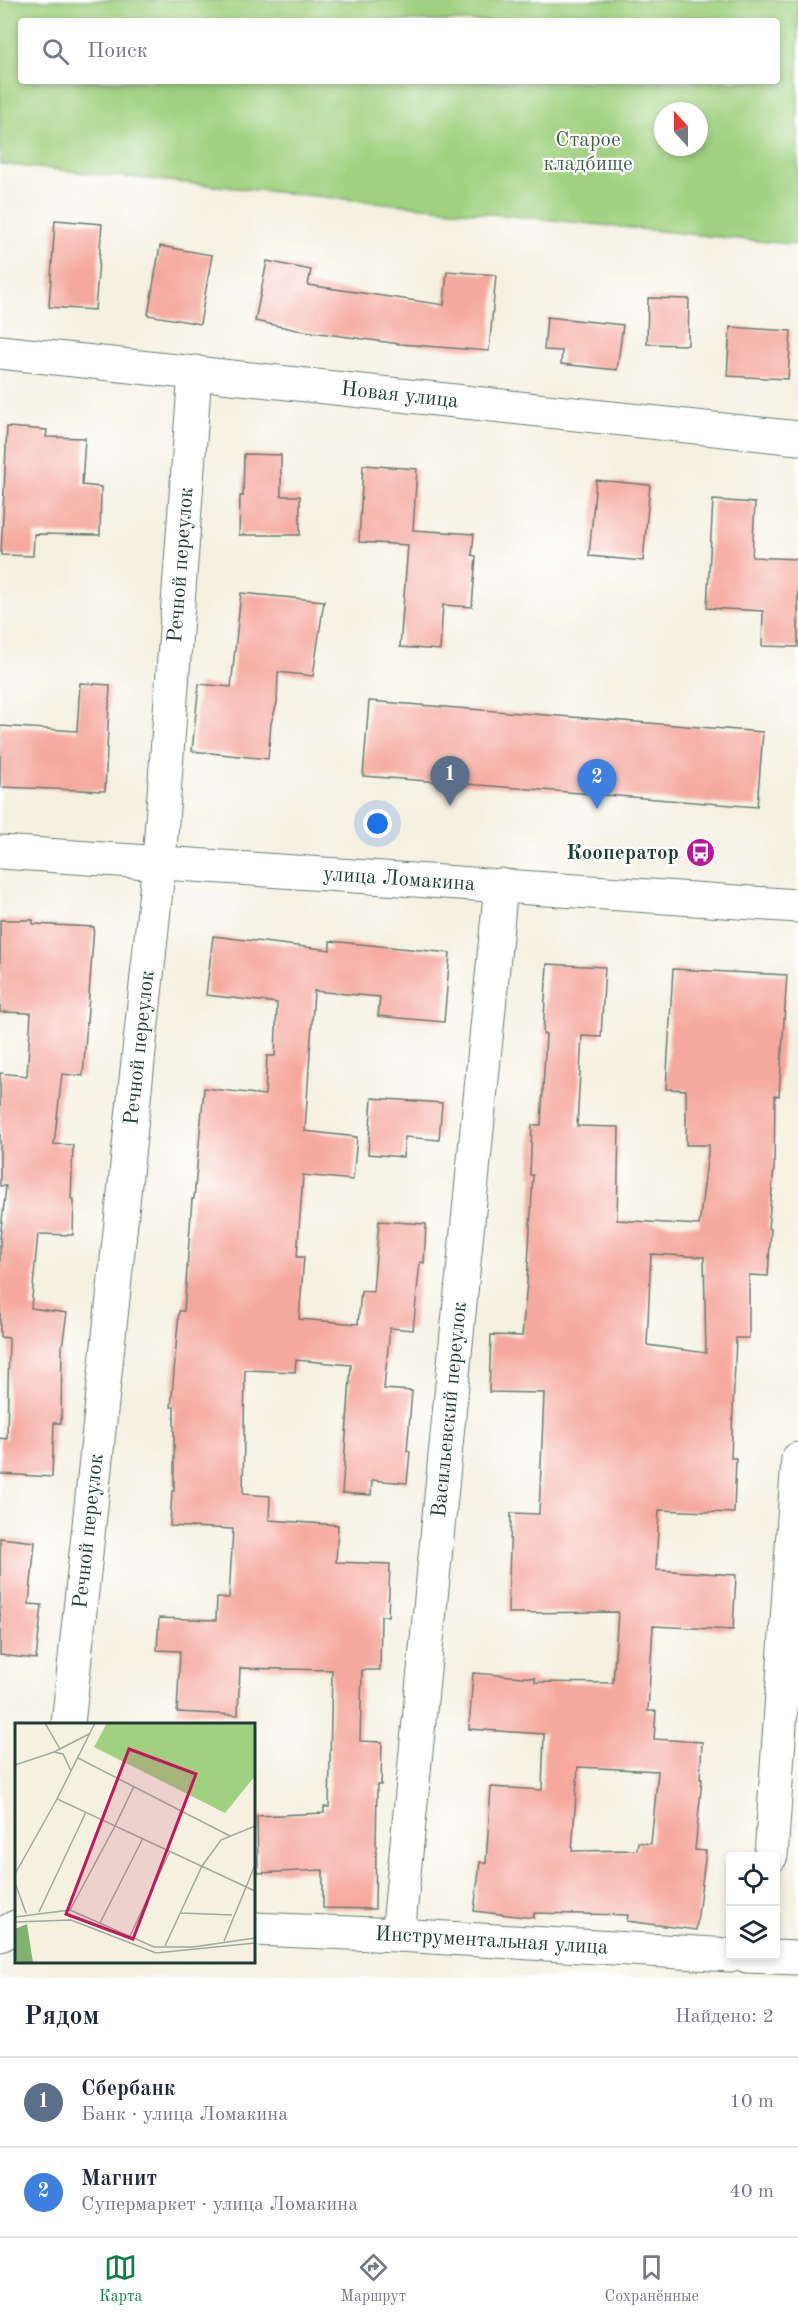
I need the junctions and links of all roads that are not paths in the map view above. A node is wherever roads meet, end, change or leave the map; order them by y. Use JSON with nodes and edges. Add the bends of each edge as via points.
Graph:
{"nodes":[{"id":1,"x":0,"y":352,"type":"edge"},
{"id":2,"x":195,"y":372,"type":"junction"},
{"id":3,"x":798,"y":438,"type":"edge"},
{"id":4,"x":0,"y":852,"type":"edge"},
{"id":5,"x":159,"y":862,"type":"junction"},
{"id":6,"x":501,"y":885,"type":"junction"},
{"id":7,"x":798,"y":906,"type":"edge"},
{"id":8,"x":798,"y":1459,"type":"edge"},
{"id":9,"x":68,"y":1723,"type":"edge"},
{"id":10,"x":771,"y":1852,"type":"edge"},
{"id":11,"x":15,"y":1928,"type":"edge"},
{"id":12,"x":255,"y":1929,"type":"edge"},
{"id":13,"x":0,"y":1935,"type":"edge"},
{"id":14,"x":398,"y":1935,"type":"junction"},
{"id":15,"x":726,"y":1954,"type":"edge"},
{"id":16,"x":780,"y":1957,"type":"edge"},
{"id":17,"x":798,"y":1958,"type":"edge"}],
"edges":[{"from":1,"to":2,"type":"street","name":"Новая улица"},
{"from":2,"to":3,"type":"street","name":"Новая улица"},
{"from":2,"to":5,"type":"street","name":"Речной переулок"},
{"from":4,"to":5,"type":"street","name":"улица Ломакина"},
{"from":5,"to":6,"type":"street","name":"улица Ломакина"},
{"from":5,"to":9,"type":"street","name":"Речной переулок"},
{"from":6,"to":7,"type":"street","name":"улица Ломакина"},
{"from":6,"to":14,"type":"street","name":"Васильевский переулок"},
{"from":8,"to":10,"type":"street"},
{"from":11,"to":13,"type":"street"},
{"from":12,"to":14,"type":"street","name":"Инструментальная улица"},
{"from":14,"to":15,"type":"street","name":"Инструментальная улица"},
{"from":16,"to":17,"type":"street"}]}
